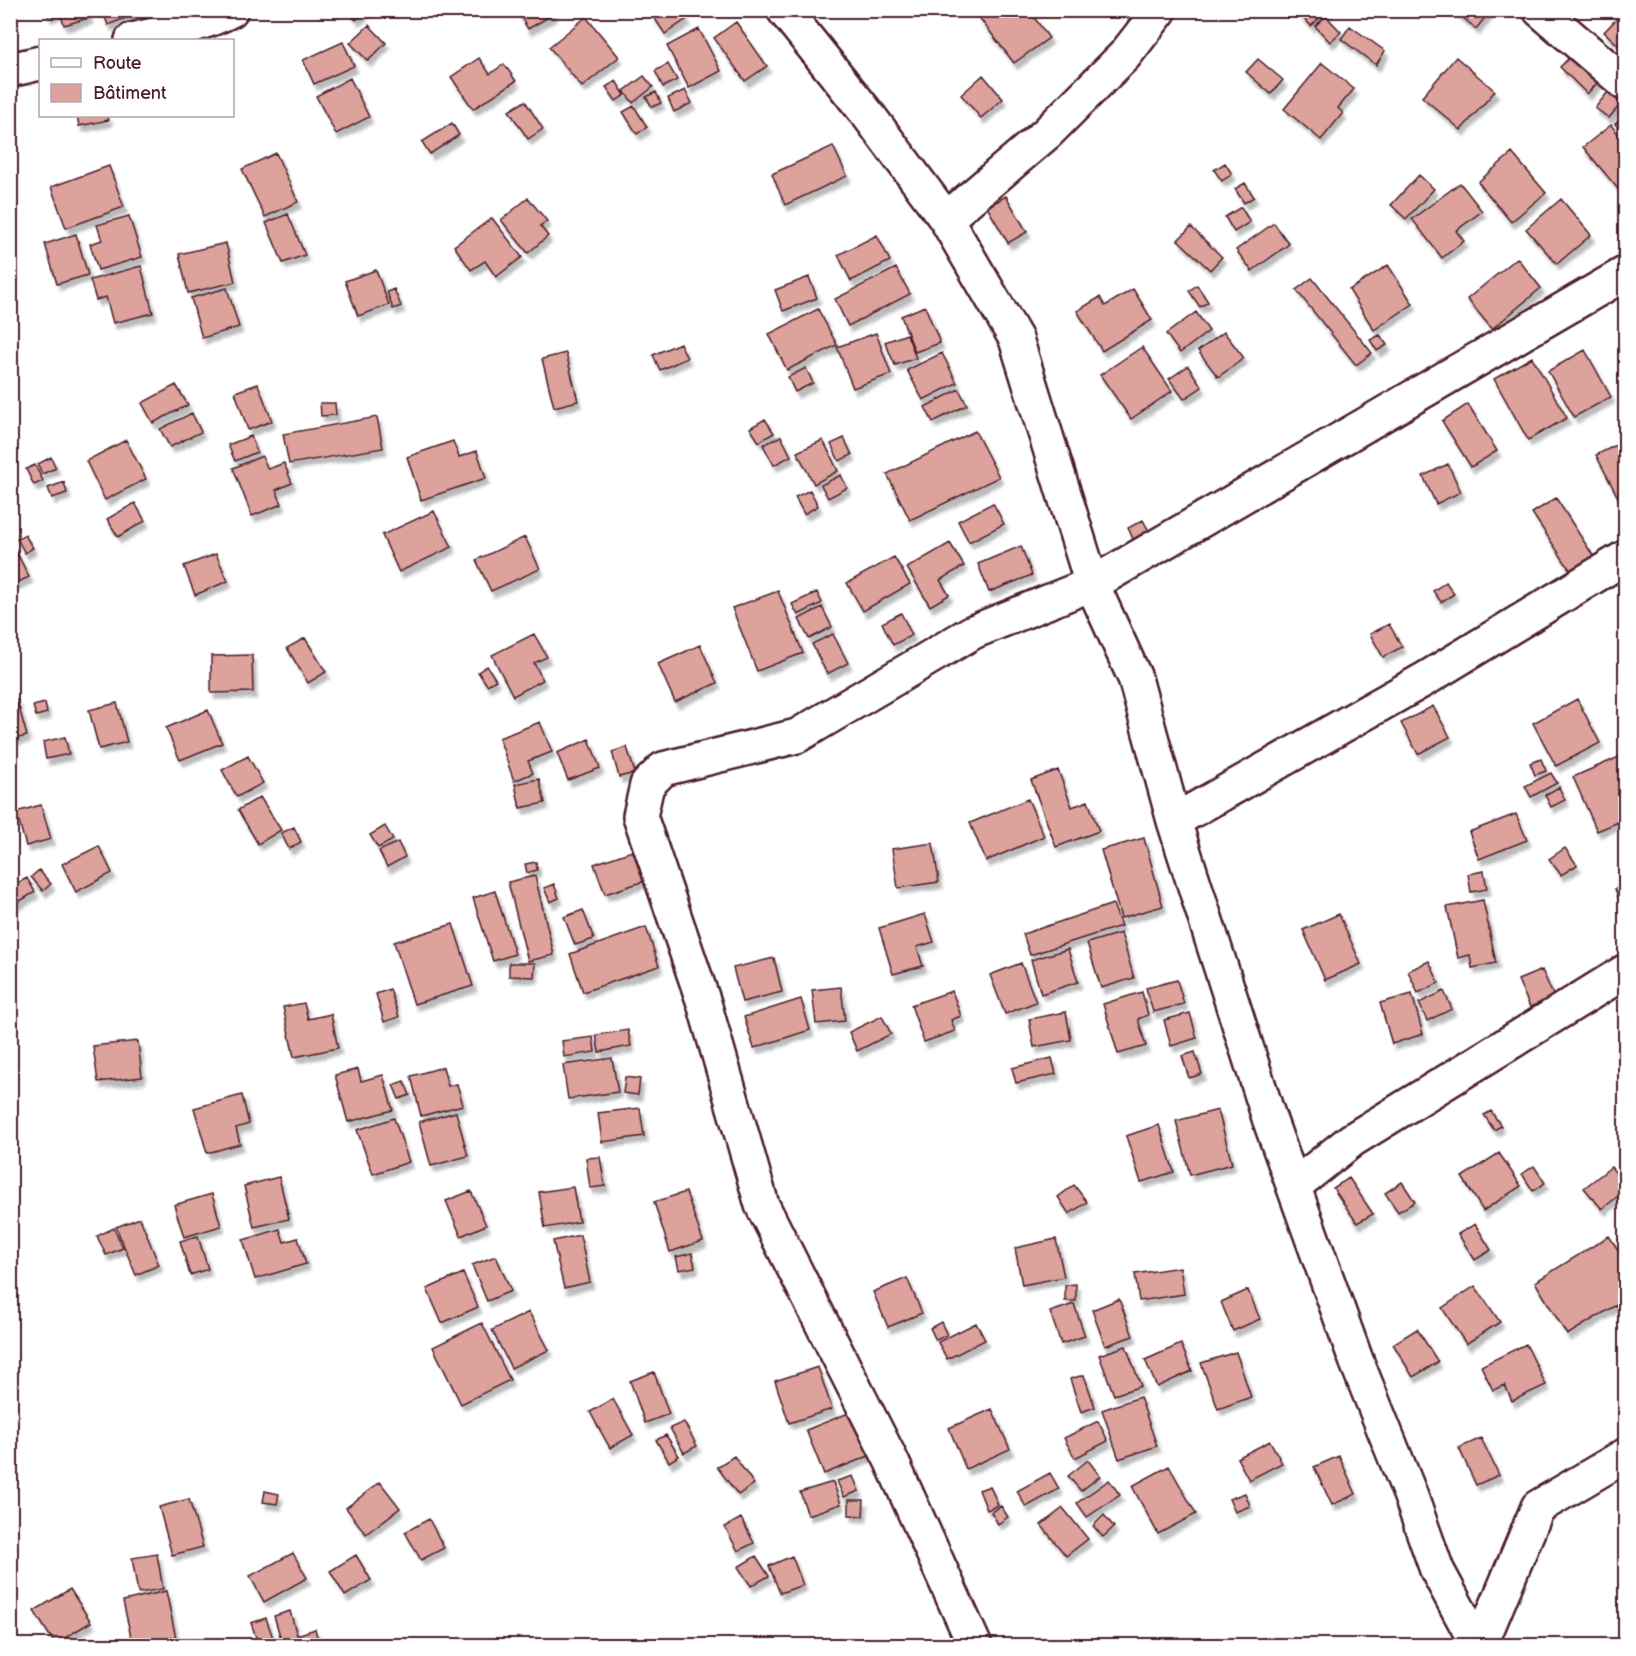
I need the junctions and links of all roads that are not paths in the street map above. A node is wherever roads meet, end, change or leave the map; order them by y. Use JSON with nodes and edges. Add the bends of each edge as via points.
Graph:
{"nodes":[{"id":1,"x":231,"y":10,"type":"edge"},
{"id":2,"x":784,"y":10,"type":"edge"},
{"id":3,"x":1160,"y":10,"type":"edge"},
{"id":4,"x":1540,"y":10,"type":"edge"},
{"id":5,"x":136,"y":39,"type":"edge"},
{"id":6,"x":39,"y":63,"type":"edge"},
{"id":7,"x":10,"y":70,"type":"edge"},
{"id":8,"x":1626,"y":84,"type":"edge"},
{"id":9,"x":946,"y":219,"type":"junction"},
{"id":10,"x":1626,"y":273,"type":"edge"},
{"id":11,"x":1626,"y":557,"type":"edge"},
{"id":12,"x":1092,"y":584,"type":"junction"},
{"id":13,"x":1174,"y":821,"type":"junction"},
{"id":14,"x":1626,"y":970,"type":"edge"},
{"id":15,"x":1294,"y":1186,"type":"junction"},
{"id":16,"x":1626,"y":1455,"type":"edge"},
{"id":17,"x":975,"y":1646,"type":"edge"},
{"id":18,"x":1479,"y":1646,"type":"edge"}],
"edges":[{"from":1,"to":5,"type":"street","via":[[186,27]]},
{"from":2,"to":9,"type":"street"},
{"from":3,"to":9,"type":"street","via":[[1125,55],[1047,132]]},
{"from":4,"to":8,"type":"street"},
{"from":6,"to":7,"type":"street"},
{"from":9,"to":12,"type":"street","via":[[1016,339]]},
{"from":10,"to":12,"type":"street"},
{"from":11,"to":13,"type":"street","via":[[1427,678]]},
{"from":12,"to":13,"type":"street","via":[[1135,678]]},
{"from":12,"to":17,"type":"street","via":[[974,632],[797,736],[663,769],[647,785],[640,816],[705,1004],[762,1205],[891,1460]]},
{"from":13,"to":15,"type":"street"},
{"from":14,"to":15,"type":"street","via":[[1352,1140]]},
{"from":15,"to":18,"type":"street","via":[[1437,1570]]},
{"from":16,"to":18,"type":"street","via":[[1538,1507]]}]}
